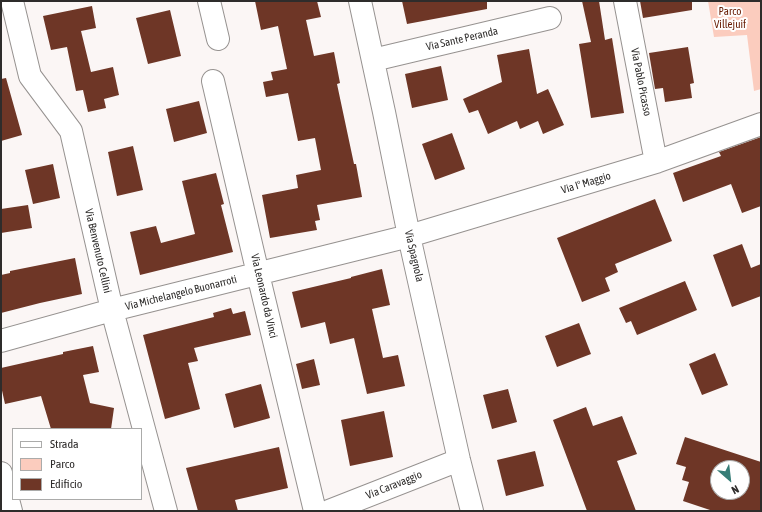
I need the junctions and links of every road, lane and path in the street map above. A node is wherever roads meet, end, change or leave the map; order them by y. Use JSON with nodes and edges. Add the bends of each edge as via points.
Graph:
{"nodes":[{"id":1,"x":12,"y":1,"type":"edge"},
{"id":2,"x":209,"y":1,"type":"edge"},
{"id":3,"x":360,"y":1,"type":"edge"},
{"id":4,"x":625,"y":1,"type":"edge"},
{"id":5,"x":550,"y":18,"type":"dead end"},
{"id":6,"x":218,"y":39,"type":"dead end"},
{"id":7,"x":373,"y":60,"type":"junction"},
{"id":8,"x":213,"y":81,"type":"dead end"},
{"id":9,"x":761,"y":124,"type":"edge"},
{"id":10,"x":656,"y":162,"type":"junction"},
{"id":11,"x":409,"y":236,"type":"junction"},
{"id":12,"x":258,"y":274,"type":"junction"},
{"id":13,"x":112,"y":310,"type":"junction"},
{"id":14,"x":1,"y":341,"type":"edge"},
{"id":15,"x":459,"y":460,"type":"junction"},
{"id":16,"x":1,"y":473,"type":"edge"},
{"id":17,"x":11,"y":511,"type":"edge"},
{"id":18,"x":166,"y":511,"type":"edge"},
{"id":19,"x":315,"y":511,"type":"edge"},
{"id":20,"x":329,"y":511,"type":"edge"},
{"id":21,"x":472,"y":511,"type":"edge"}],
"edges":[{"from":1,"to":13,"type":"street","name":"Via Benvenuto Cellini","via":[[30,76],[70,130]]},
{"from":2,"to":6,"type":"street"},
{"from":3,"to":7,"type":"street","name":"Via Spagnola"},
{"from":4,"to":10,"type":"street","name":"Via Pablo Picasso"},
{"from":5,"to":7,"type":"street","name":"Via Sante Peranda"},
{"from":7,"to":11,"type":"street","name":"Via Spagnola"},
{"from":8,"to":12,"type":"street","name":"Via Leonardo da Vinci"},
{"from":9,"to":10,"type":"street","name":"Via I° Maggio"},
{"from":10,"to":11,"type":"street","name":"Via I° Maggio"},
{"from":11,"to":12,"type":"street","name":"Via Michelangelo Buonarroti"},
{"from":11,"to":15,"type":"street","name":"Via Spagnola"},
{"from":12,"to":13,"type":"street","name":"Via Michelangelo Buonarroti"},
{"from":12,"to":19,"type":"street","name":"Via Leonardo da Vinci"},
{"from":13,"to":14,"type":"street","name":"Via Michelangelo Buonarroti"},
{"from":13,"to":18,"type":"street","name":"Via Benvenuto Cellini"},
{"from":15,"to":20,"type":"street","name":"Via Caravaggio"},
{"from":15,"to":21,"type":"street","name":"Via Spagnola"},
{"from":16,"to":17,"type":"street"}]}
